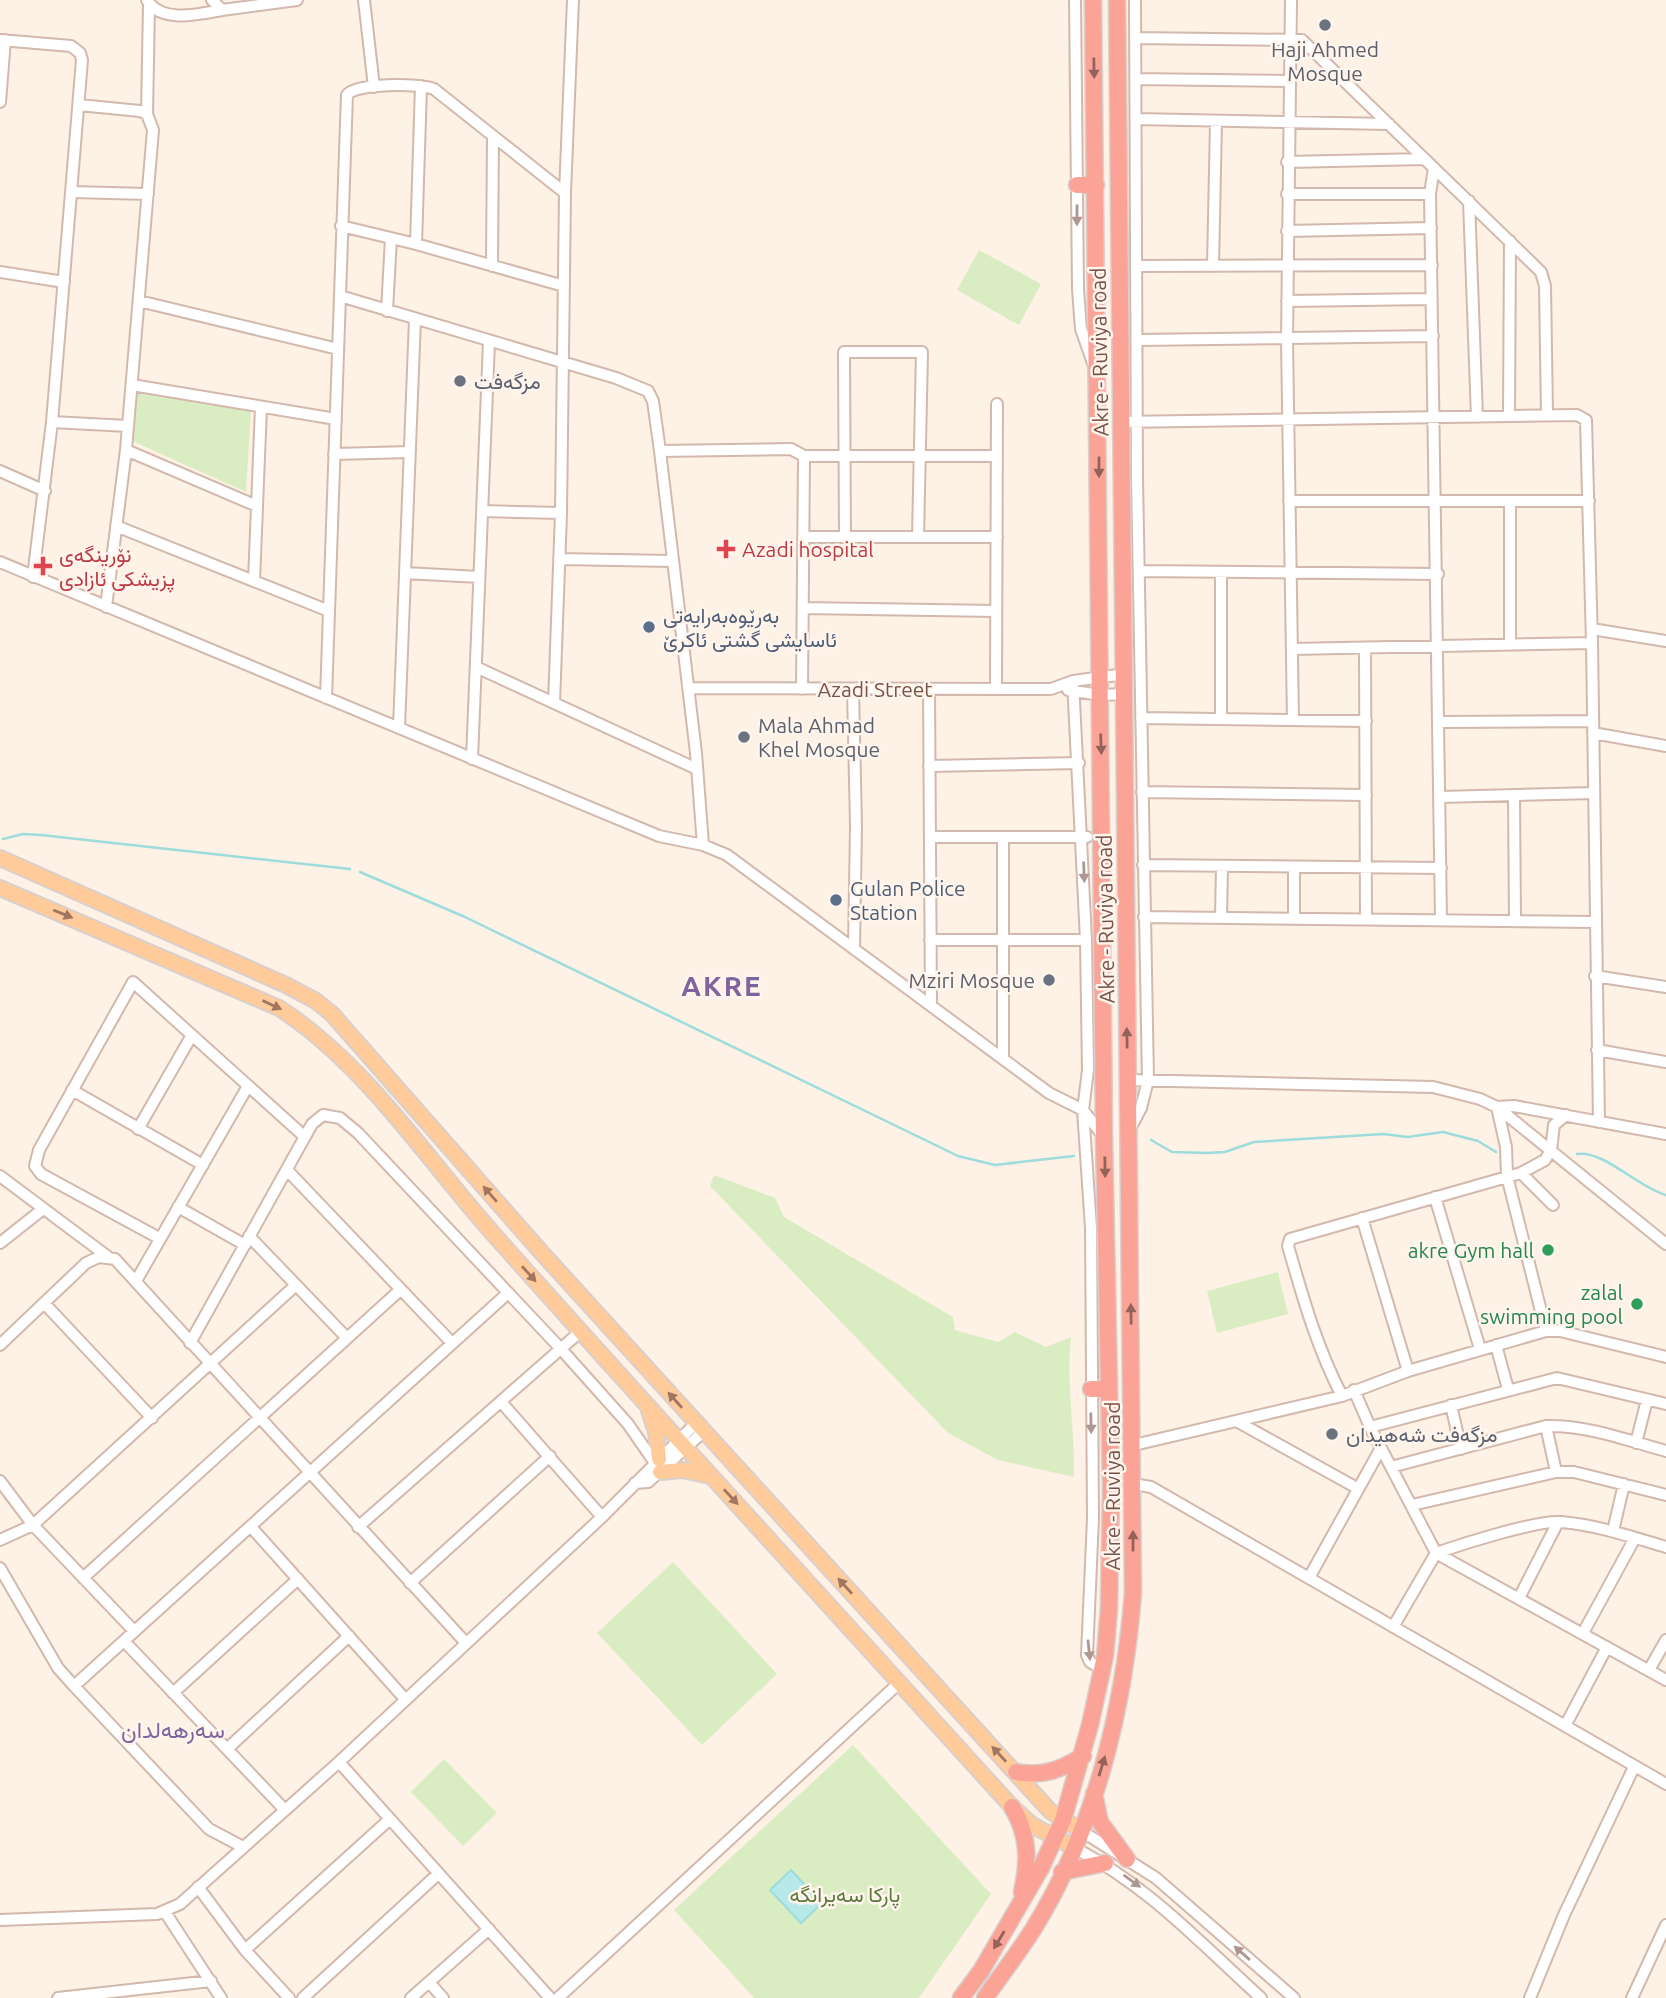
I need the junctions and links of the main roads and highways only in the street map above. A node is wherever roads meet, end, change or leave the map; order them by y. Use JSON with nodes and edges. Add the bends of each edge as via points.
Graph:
{"nodes":[{"id":1,"x":1093,"y":0,"type":"edge"},
{"id":2,"x":1117,"y":0,"type":"edge"},
{"id":3,"x":1077,"y":185,"type":"road end"},
{"id":4,"x":1096,"y":185,"type":"junction"},
{"id":5,"x":0,"y":858,"type":"edge"},
{"id":6,"x":0,"y":888,"type":"edge"},
{"id":7,"x":511,"y":1219,"type":"junction"},
{"id":8,"x":495,"y":1236,"type":"junction"},
{"id":9,"x":1091,"y":1389,"type":"road end"},
{"id":10,"x":1110,"y":1389,"type":"junction"},
{"id":11,"x":644,"y":1401,"type":"junction"},
{"id":12,"x":712,"y":1477,"type":"junction"},
{"id":13,"x":880,"y":1624,"type":"junction"},
{"id":14,"x":862,"y":1640,"type":"junction"},
{"id":15,"x":1083,"y":1756,"type":"junction"},
{"id":16,"x":1016,"y":1772,"type":"junction"},
{"id":17,"x":1094,"y":1793,"type":"junction"},
{"id":18,"x":1012,"y":1807,"type":"junction"},
{"id":19,"x":1063,"y":1820,"type":"junction"},
{"id":20,"x":1080,"y":1830,"type":"junction"},
{"id":21,"x":1055,"y":1837,"type":"junction"},
{"id":22,"x":1073,"y":1847,"type":"junction"},
{"id":23,"x":1127,"y":1859,"type":"road end"},
{"id":24,"x":1105,"y":1863,"type":"road end"},
{"id":25,"x":1062,"y":1872,"type":"junction"},
{"id":26,"x":1019,"y":1903,"type":"junction"},
{"id":27,"x":961,"y":1998,"type":"edge"},
{"id":28,"x":985,"y":1998,"type":"edge"}],
"edges":[{"from":1,"to":4,"type":"highway","name":"Akre - Ruviya road","one_way":true},
{"from":17,"to":2,"type":"highway","name":"Akre - Ruviya road","one_way":true,"via":[[1119,1701],[1133,1593],[1125,694],[1130,541],[1120,422]]},
{"from":3,"to":4,"type":"highway"},
{"from":4,"to":10,"type":"highway","name":"Akre - Ruviya road","one_way":true},
{"from":7,"to":5,"type":"main road","one_way":true,"via":[[367,1053],[316,1002],[195,942]]},
{"from":6,"to":8,"type":"main road","one_way":true,"via":[[279,1008],[307,1026],[352,1069]]},
{"from":7,"to":8,"type":"main road"},
{"from":13,"to":7,"type":"main road","one_way":true},
{"from":8,"to":11,"type":"main road","one_way":true},
{"from":9,"to":10,"type":"highway"},
{"from":10,"to":15,"type":"highway","name":"Akre - Ruviya road","via":[[1110,1567],[1102,1669]]},
{"from":11,"to":12,"type":"main road"},
{"from":11,"to":12,"type":"main road","via":[[656,1432],[658,1465]]},
{"from":12,"to":14,"type":"main road","one_way":true},
{"from":13,"to":14,"type":"main road"},
{"from":16,"to":13,"type":"main road","one_way":true},
{"from":14,"to":18,"type":"main road"},
{"from":15,"to":16,"type":"highway","via":[[1049,1773]]},
{"from":15,"to":19,"type":"highway","name":"Akre - Ruviya road"},
{"from":16,"to":19,"type":"main road"},
{"from":17,"to":20,"type":"highway","name":"Akre - Ruviya road"},
{"from":17,"to":23,"type":"highway","via":[[1100,1822]]},
{"from":18,"to":21,"type":"main road"},
{"from":18,"to":26,"type":"highway","via":[[1027,1851]]},
{"from":19,"to":20,"type":"main road"},
{"from":19,"to":21,"type":"highway","name":"Akre - Ruviya road"},
{"from":20,"to":22,"type":"highway","name":"Akre - Ruviya road"},
{"from":21,"to":22,"type":"main road"},
{"from":21,"to":26,"type":"highway","name":"Akre - Ruviya road"},
{"from":22,"to":25,"type":"highway","name":"Akre - Ruviya road"},
{"from":24,"to":25,"type":"highway"},
{"from":25,"to":28,"type":"highway","name":"Akre - Ruviya road","via":[[1034,1927]]},
{"from":26,"to":27,"type":"highway","name":"Akre - Ruviya road","one_way":true}]}
